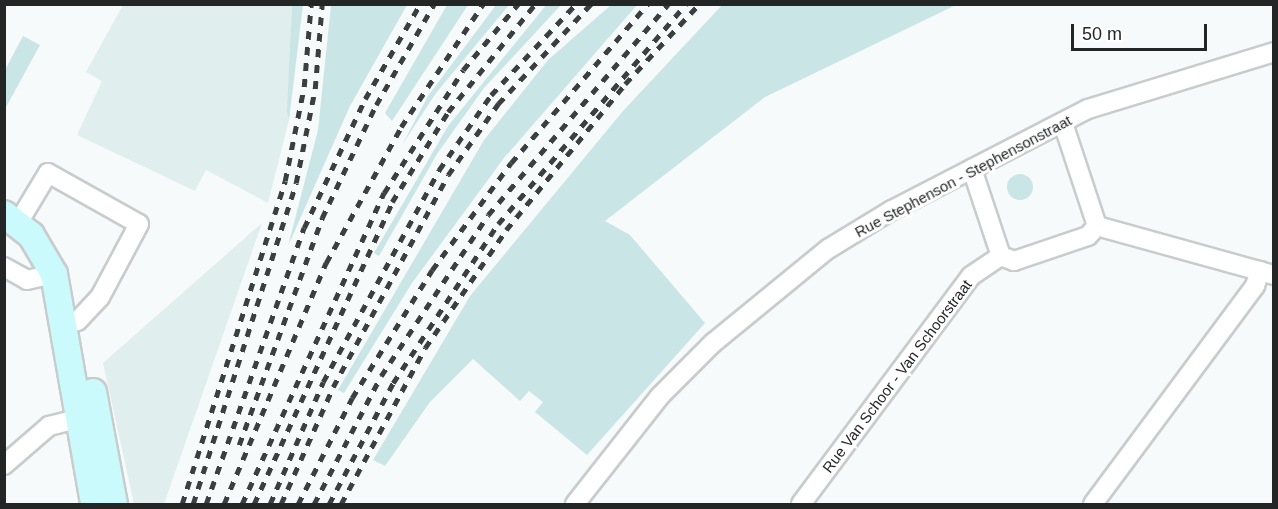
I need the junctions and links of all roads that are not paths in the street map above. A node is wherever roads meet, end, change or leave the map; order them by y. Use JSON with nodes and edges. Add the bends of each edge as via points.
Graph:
{"nodes":[{"id":1,"x":1274,"y":52,"type":"edge"},
{"id":2,"x":1063,"y":123,"type":"junction"},
{"id":3,"x":972,"y":169,"type":"junction"},
{"id":4,"x":11,"y":218,"type":"edge"},
{"id":5,"x":1097,"y":226,"type":"junction"},
{"id":6,"x":1000,"y":256,"type":"junction"},
{"id":7,"x":4,"y":267,"type":"edge"},
{"id":8,"x":1267,"y":273,"type":"edge"},
{"id":9,"x":54,"y":274,"type":"junction"},
{"id":10,"x":78,"y":321,"type":"junction"},
{"id":11,"x":81,"y":418,"type":"junction"},
{"id":12,"x":102,"y":435,"type":"junction"},
{"id":13,"x":4,"y":465,"type":"edge"},
{"id":14,"x":94,"y":504,"type":"edge"},
{"id":15,"x":114,"y":504,"type":"edge"},
{"id":16,"x":574,"y":504,"type":"edge"},
{"id":17,"x":801,"y":504,"type":"edge"},
{"id":18,"x":1093,"y":504,"type":"edge"}],
"edges":[{"from":1,"to":2,"type":"street","name":"Rue Stephenson - Stephensonstraat","via":[[1142,90]]},
{"from":2,"to":3,"type":"street","name":"Rue Stephenson - Stephensonstraat"},
{"from":2,"to":5,"type":"street"},
{"from":3,"to":6,"type":"street"},
{"from":3,"to":16,"type":"street","name":"Rue Stephenson - Stephensonstraat","via":[[855,232],[776,290],[660,396]]},
{"from":4,"to":9,"type":"main road","via":[[46,254]]},
{"from":4,"to":10,"type":"street","via":[[48,174],[139,224],[100,297]]},
{"from":5,"to":6,"type":"street","via":[[1088,236],[1014,261]]},
{"from":5,"to":8,"type":"street"},
{"from":6,"to":17,"type":"street","name":"Rue Van Schoor - Van Schoorstraat","via":[[971,276]]},
{"from":7,"to":9,"type":"street","via":[[27,280]]},
{"from":8,"to":18,"type":"street"},
{"from":9,"to":10,"type":"main road"},
{"from":9,"to":11,"type":"main road"},
{"from":10,"to":12,"type":"main road"},
{"from":11,"to":12,"type":"main road"},
{"from":11,"to":13,"type":"street","via":[[49,426]]},
{"from":11,"to":14,"type":"main road"},
{"from":12,"to":15,"type":"main road"}]}
